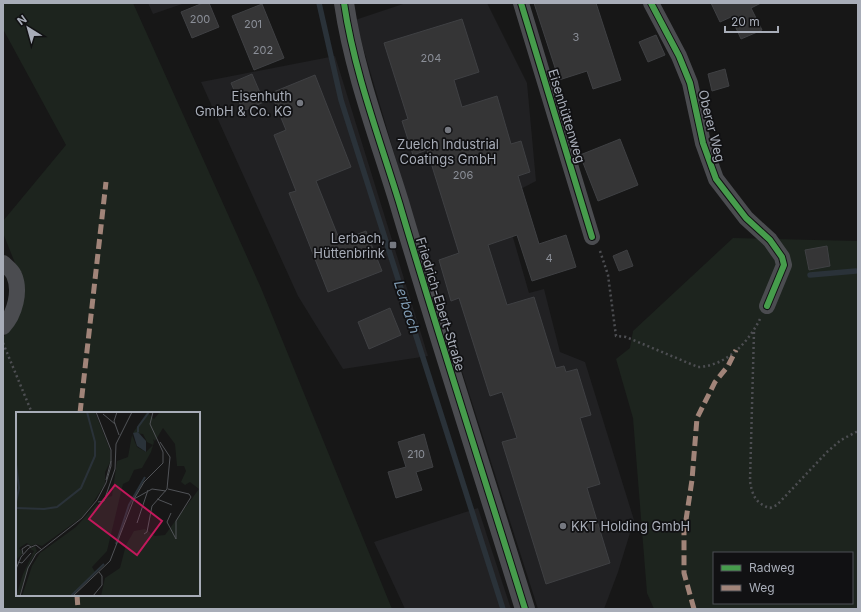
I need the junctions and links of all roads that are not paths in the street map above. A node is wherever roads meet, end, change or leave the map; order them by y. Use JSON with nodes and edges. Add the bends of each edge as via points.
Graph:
{"nodes":[{"id":1,"x":344,"y":3,"type":"edge"},
{"id":2,"x":521,"y":3,"type":"edge"},
{"id":3,"x":651,"y":3,"type":"edge"},
{"id":4,"x":592,"y":236,"type":"road end"},
{"id":5,"x":3,"y":263,"type":"edge"},
{"id":6,"x":764,"y":311,"type":"road end"},
{"id":7,"x":3,"y":326,"type":"edge"},
{"id":8,"x":525,"y":609,"type":"edge"}],
"edges":[{"from":1,"to":8,"type":"street","name":"Friedrich-Ebert-Straße","via":[[347,27],[362,79]]},
{"from":2,"to":4,"type":"street","name":"Eisenhüttenweg"},
{"from":3,"to":6,"type":"street","name":"Oberer Weg","via":[[690,82],[703,143],[716,179],[746,218],[770,240],[782,257],[784,265]]},
{"from":5,"to":7,"type":"street","via":[[14,274],[17,289],[14,306]]}]}
